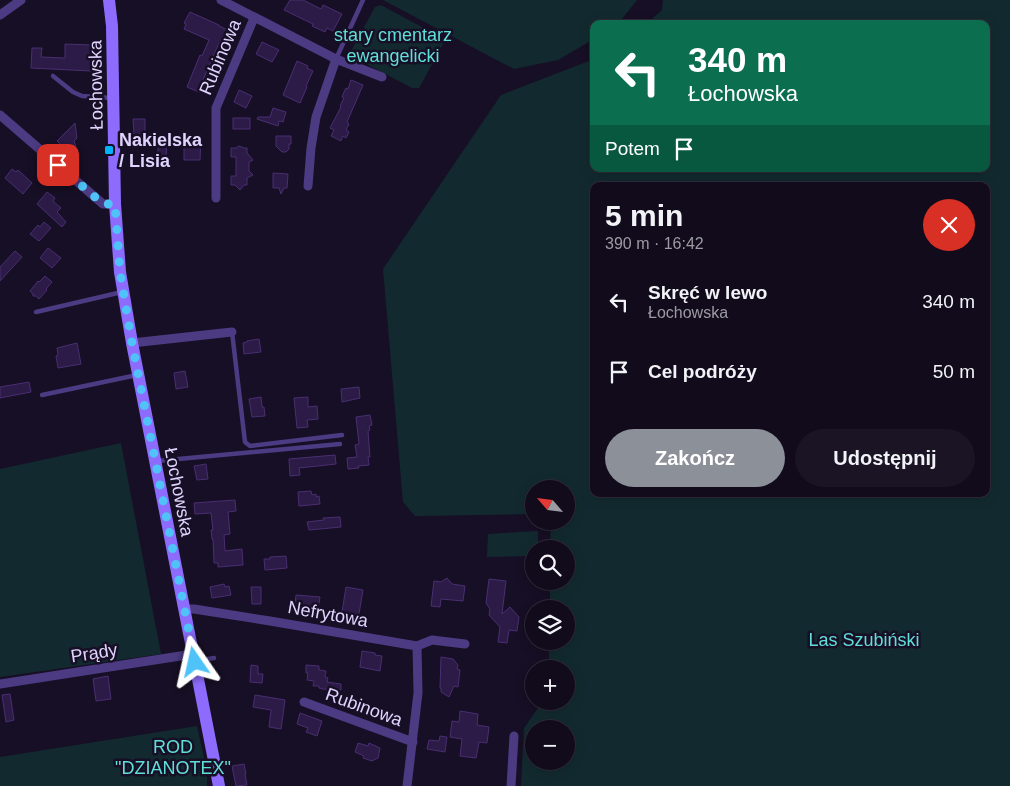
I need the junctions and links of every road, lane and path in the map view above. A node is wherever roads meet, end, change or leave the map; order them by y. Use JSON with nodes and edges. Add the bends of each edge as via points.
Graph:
{"nodes":[{"id":1,"x":21,"y":0,"type":"edge"},
{"id":2,"x":99,"y":0,"type":"edge"},
{"id":3,"x":109,"y":0,"type":"edge"},
{"id":4,"x":222,"y":0,"type":"edge"},
{"id":5,"x":363,"y":0,"type":"edge"},
{"id":6,"x":0,"y":15,"type":"edge"},
{"id":7,"x":254,"y":18,"type":"junction"},
{"id":8,"x":112,"y":26,"type":"junction"},
{"id":9,"x":336,"y":59,"type":"junction"},
{"id":10,"x":53,"y":76,"type":"dead end"},
{"id":11,"x":382,"y":77,"type":"dead end"},
{"id":12,"x":114,"y":98,"type":"junction"},
{"id":13,"x":0,"y":115,"type":"edge"},
{"id":14,"x":308,"y":186,"type":"dead end"},
{"id":15,"x":216,"y":198,"type":"dead end"},
{"id":16,"x":115,"y":204,"type":"junction"},
{"id":17,"x":124,"y":292,"type":"junction"},
{"id":18,"x":36,"y":312,"type":"dead end"},
{"id":19,"x":232,"y":332,"type":"joint"},
{"id":20,"x":132,"y":343,"type":"junction"},
{"id":21,"x":138,"y":375,"type":"junction"},
{"id":22,"x":42,"y":395,"type":"dead end"},
{"id":23,"x":342,"y":436,"type":"dead end"},
{"id":24,"x":340,"y":444,"type":"dead end"},
{"id":25,"x":155,"y":461,"type":"junction"},
{"id":26,"x":184,"y":609,"type":"junction"},
{"id":27,"x":465,"y":644,"type":"dead end"},
{"id":28,"x":417,"y":646,"type":"junction"},
{"id":29,"x":194,"y":658,"type":"junction"},
{"id":30,"x":214,"y":658,"type":"dead end"},
{"id":31,"x":0,"y":684,"type":"edge"},
{"id":32,"x":304,"y":702,"type":"dead end"},
{"id":33,"x":514,"y":736,"type":"dead end"},
{"id":34,"x":412,"y":742,"type":"junction"},
{"id":35,"x":219,"y":786,"type":"edge"},
{"id":36,"x":407,"y":786,"type":"edge"},
{"id":37,"x":511,"y":786,"type":"edge"}],
"edges":[{"from":1,"to":6,"type":"street"},
{"from":2,"to":8,"type":"main road","name":"Łochowska"},
{"from":3,"to":8,"type":"main road","name":"Łochowska"},
{"from":4,"to":7,"type":"street"},
{"from":5,"to":9,"type":"lane"},
{"from":7,"to":9,"type":"street"},
{"from":7,"to":15,"type":"street","name":"Rubinowa","via":[[216,108]]},
{"from":8,"to":12,"type":"main road","name":"Łochowska"},
{"from":9,"to":11,"type":"street"},
{"from":9,"to":14,"type":"street","via":[[316,117]]},
{"from":10,"to":12,"type":"lane","via":[[82,96]]},
{"from":12,"to":16,"type":"main road","name":"Łochowska"},
{"from":13,"to":16,"type":"street","via":[[103,204]]},
{"from":16,"to":17,"type":"main road","name":"Łochowska"},
{"from":17,"to":18,"type":"lane"},
{"from":17,"to":20,"type":"main road","name":"Łochowska"},
{"from":19,"to":20,"type":"street"},
{"from":19,"to":23,"type":"lane","via":[[245,442],[250,446]]},
{"from":20,"to":21,"type":"main road","name":"Łochowska"},
{"from":21,"to":22,"type":"lane"},
{"from":21,"to":25,"type":"main road","name":"Łochowska"},
{"from":24,"to":25,"type":"lane"},
{"from":25,"to":26,"type":"main road","name":"Łochowska"},
{"from":26,"to":28,"type":"street","name":"Nefrytowa"},
{"from":26,"to":29,"type":"main road","name":"Łochowska"},
{"from":27,"to":28,"type":"street","name":"Nefrytowa","via":[[432,640]]},
{"from":28,"to":34,"type":"street","via":[[418,693]]},
{"from":29,"to":30,"type":"lane"},
{"from":29,"to":31,"type":"street","name":"Prądy"},
{"from":29,"to":35,"type":"main road","name":"Łochowska"},
{"from":32,"to":34,"type":"street","name":"Rubinowa"},
{"from":33,"to":37,"type":"street"},
{"from":34,"to":36,"type":"street"}]}
